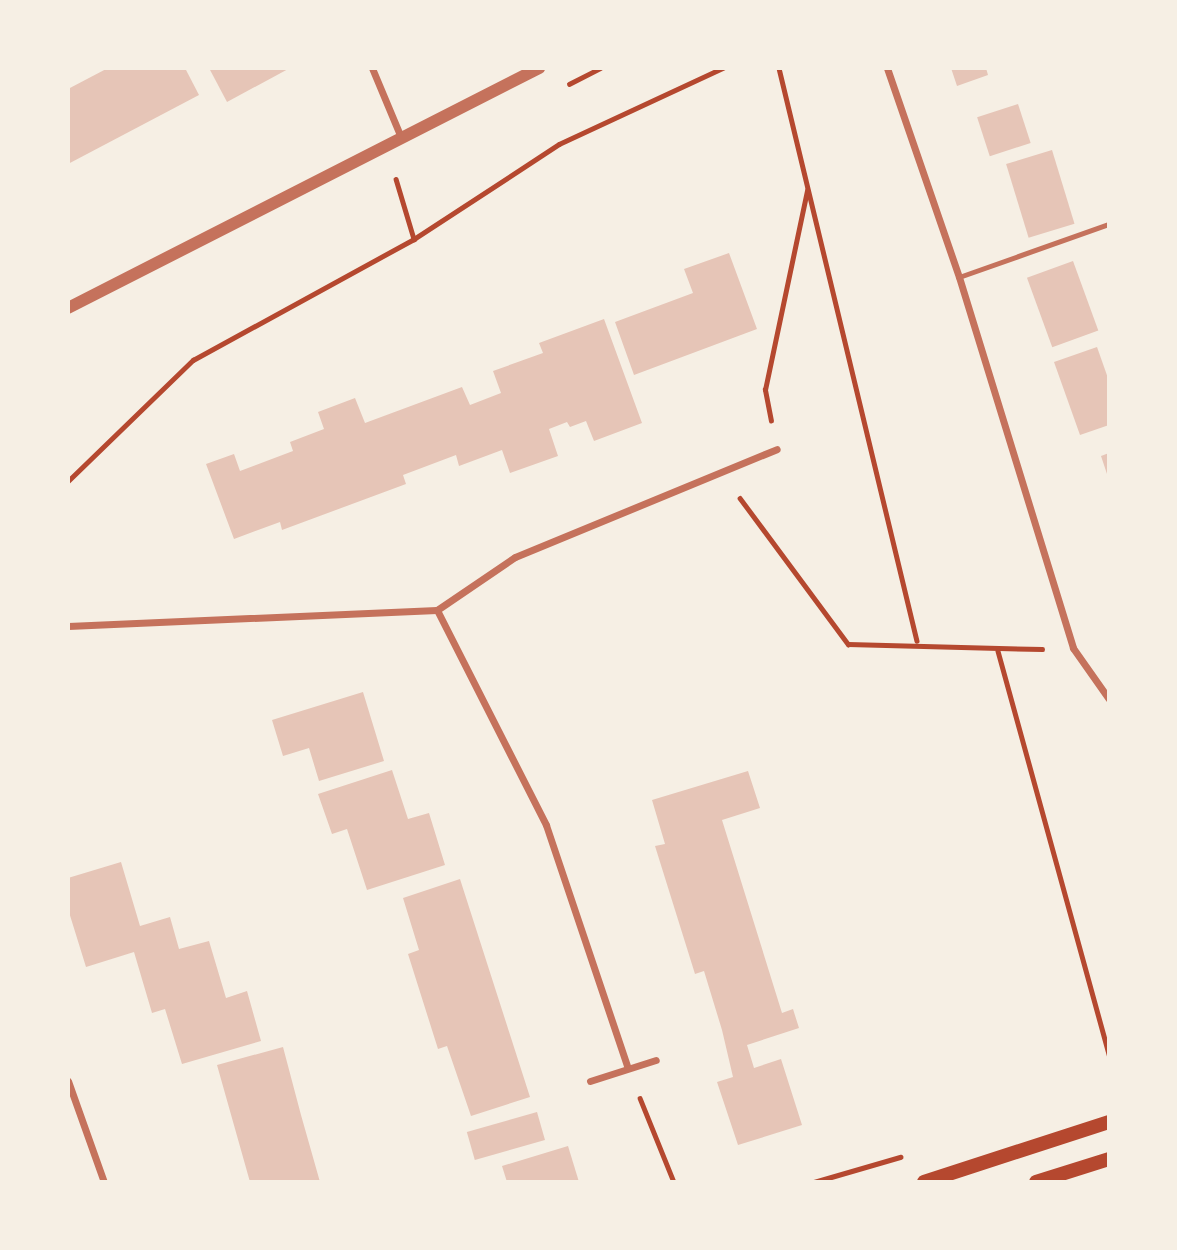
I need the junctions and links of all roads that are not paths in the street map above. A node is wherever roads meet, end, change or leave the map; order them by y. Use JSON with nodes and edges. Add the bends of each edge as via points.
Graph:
{"nodes":[{"id":1,"x":372,"y":68,"type":"edge"},
{"id":2,"x":539,"y":68,"type":"edge"},
{"id":3,"x":887,"y":68,"type":"edge"},
{"id":4,"x":400,"y":135,"type":"junction"},
{"id":5,"x":1109,"y":224,"type":"edge"},
{"id":6,"x":959,"y":277,"type":"junction"},
{"id":7,"x":68,"y":308,"type":"edge"},
{"id":8,"x":777,"y":449,"type":"road end"},
{"id":9,"x":437,"y":610,"type":"junction"},
{"id":10,"x":68,"y":626,"type":"edge"},
{"id":11,"x":1109,"y":698,"type":"edge"},
{"id":12,"x":656,"y":1060,"type":"dead end"},
{"id":13,"x":628,"y":1068,"type":"junction"},
{"id":14,"x":68,"y":1081,"type":"edge"},
{"id":15,"x":590,"y":1081,"type":"dead end"},
{"id":16,"x":1109,"y":1122,"type":"edge"},
{"id":17,"x":1109,"y":1159,"type":"edge"},
{"id":18,"x":104,"y":1182,"type":"edge"},
{"id":19,"x":924,"y":1182,"type":"edge"},
{"id":20,"x":1036,"y":1182,"type":"edge"}],
"edges":[{"from":1,"to":4,"type":"street"},
{"from":2,"to":4,"type":"street"},
{"from":3,"to":6,"type":"street"},
{"from":4,"to":7,"type":"street"},
{"from":5,"to":6,"type":"lane"},
{"from":6,"to":11,"type":"street","via":[[1073,648]]},
{"from":8,"to":9,"type":"street","via":[[515,556]]},
{"from":9,"to":10,"type":"street"},
{"from":9,"to":13,"type":"street","via":[[546,825]]},
{"from":12,"to":13,"type":"street"},
{"from":13,"to":15,"type":"street"},
{"from":14,"to":18,"type":"street"},
{"from":16,"to":19,"type":"main road"},
{"from":17,"to":20,"type":"main road"}]}
